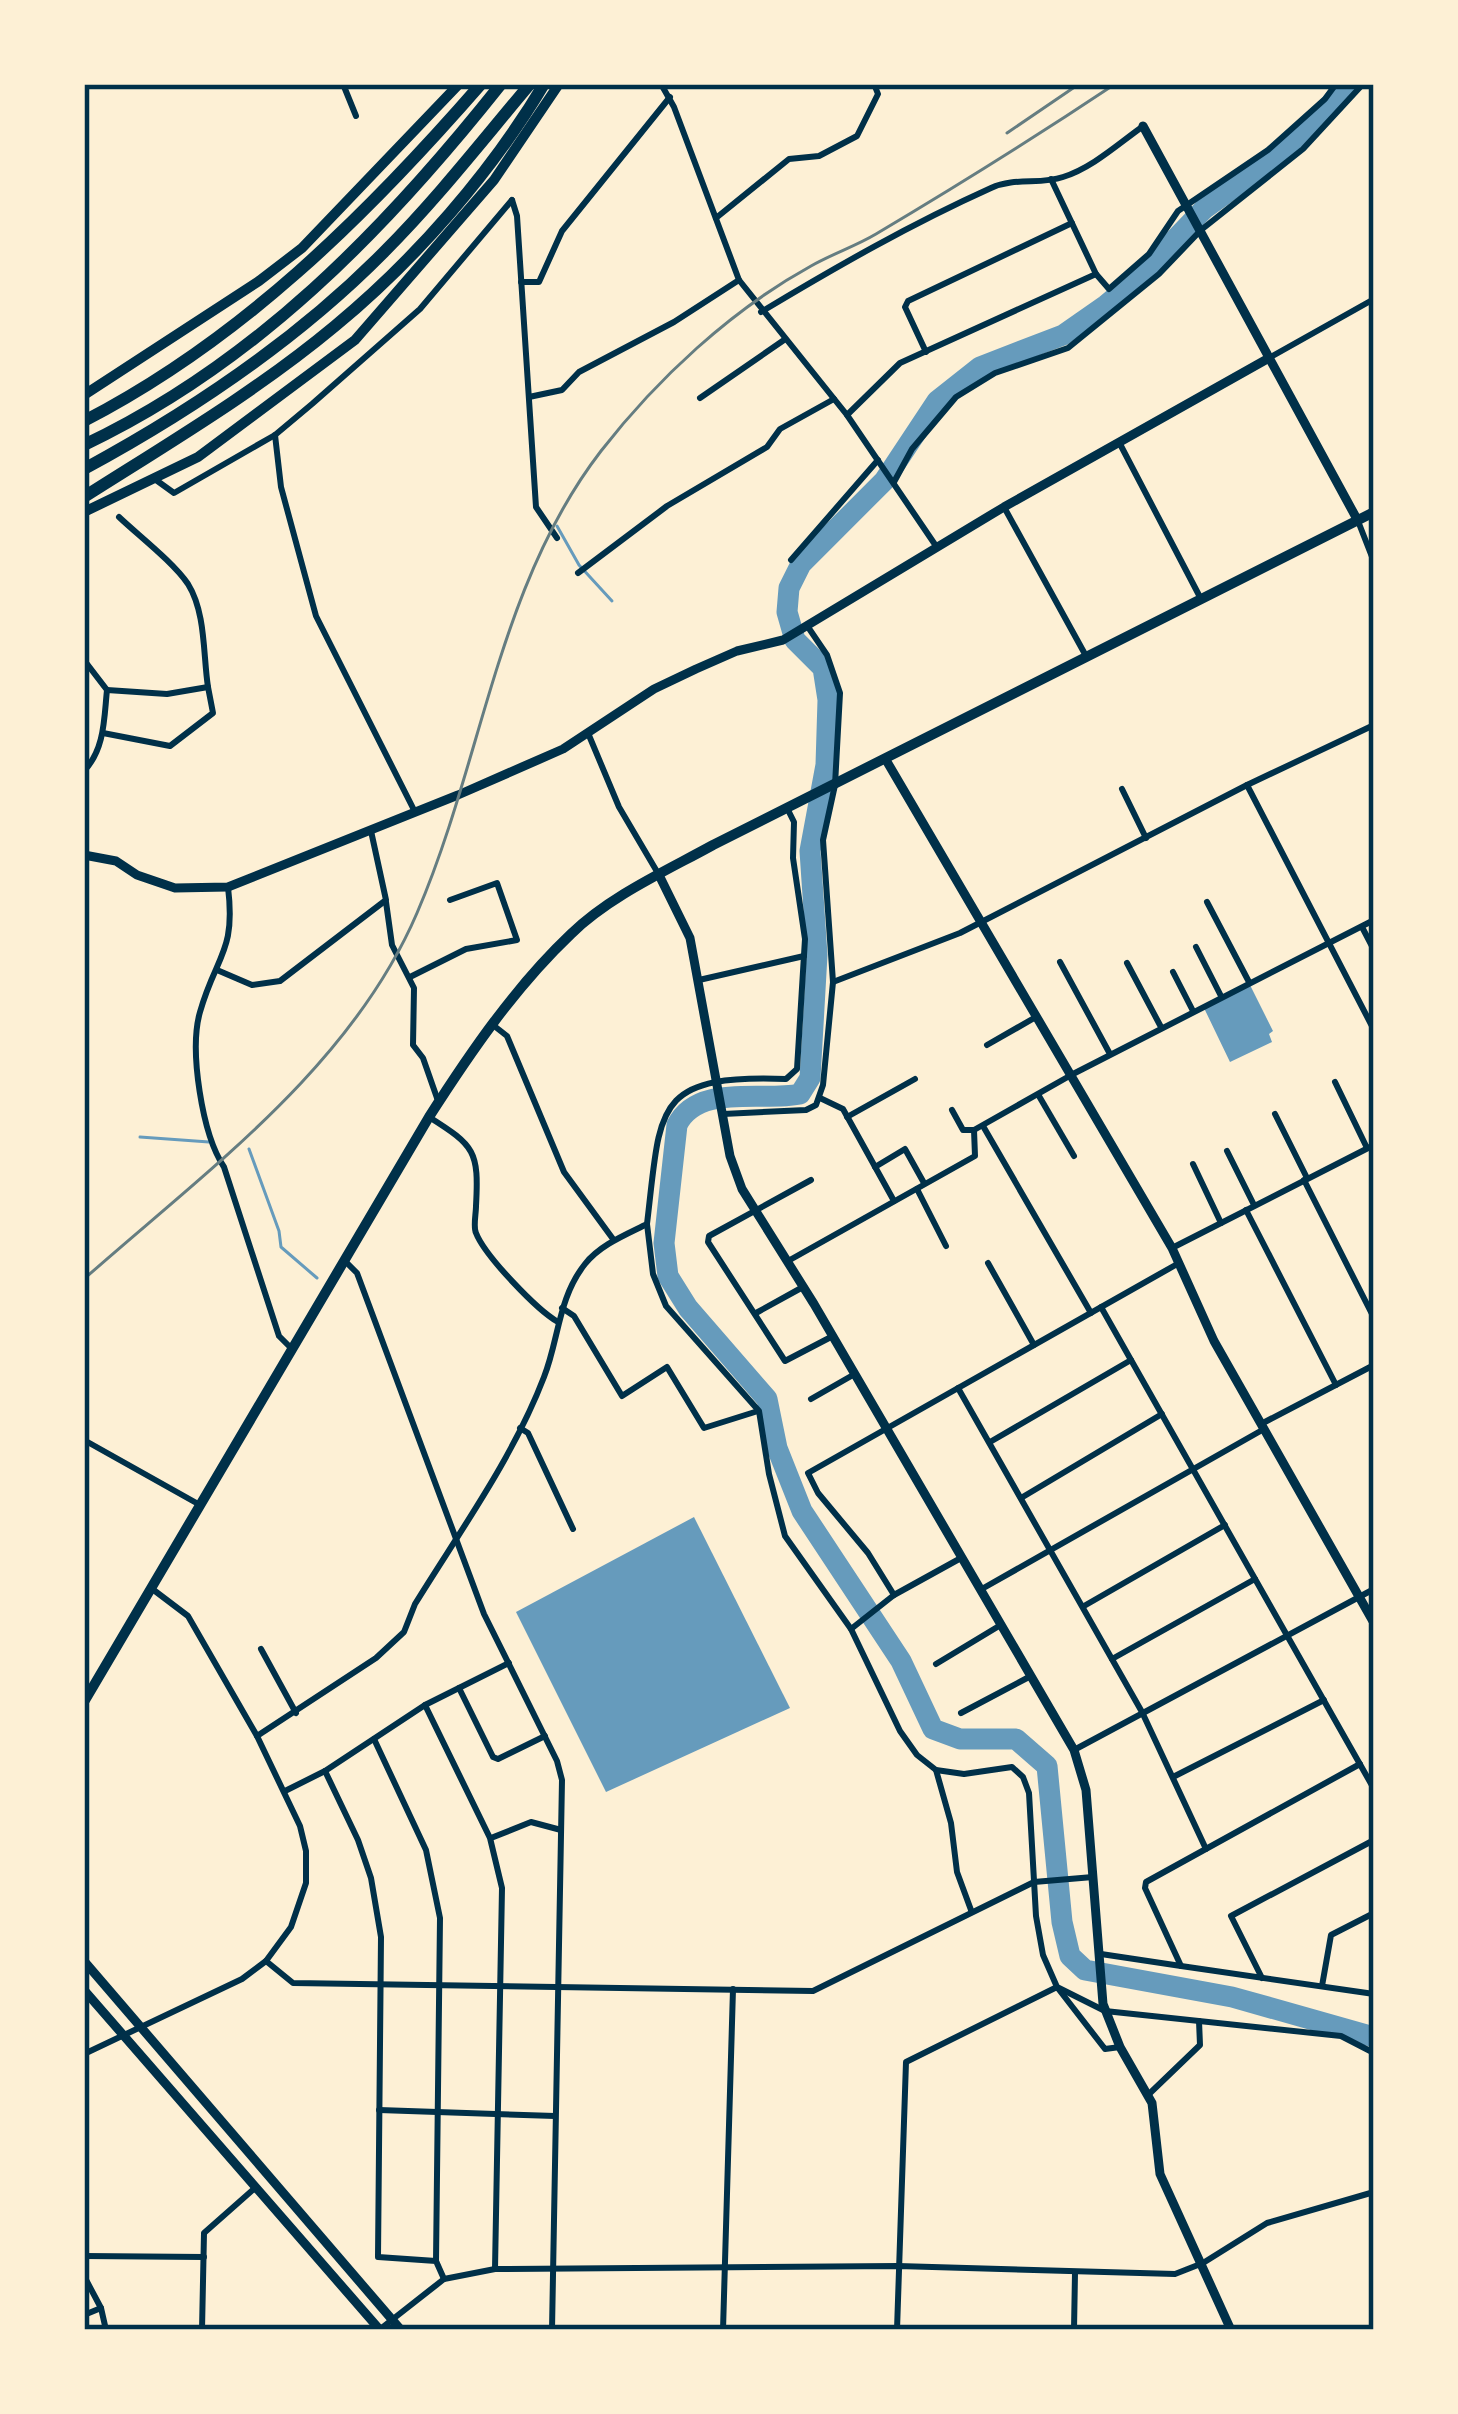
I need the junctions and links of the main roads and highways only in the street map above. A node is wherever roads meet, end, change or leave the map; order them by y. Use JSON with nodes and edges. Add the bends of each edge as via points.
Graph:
{"nodes":[{"id":1,"x":459,"y":84,"type":"edge"},
{"id":2,"x":481,"y":84,"type":"edge"},
{"id":3,"x":501,"y":84,"type":"edge"},
{"id":4,"x":530,"y":84,"type":"edge"},
{"id":5,"x":544,"y":84,"type":"edge"},
{"id":6,"x":559,"y":84,"type":"edge"},
{"id":7,"x":84,"y":394,"type":"edge"},
{"id":8,"x":84,"y":421,"type":"edge"},
{"id":9,"x":84,"y":446,"type":"edge"},
{"id":10,"x":84,"y":469,"type":"edge"},
{"id":11,"x":84,"y":497,"type":"edge"},
{"id":12,"x":84,"y":512,"type":"edge"},
{"id":13,"x":1374,"y":512,"type":"edge"},
{"id":14,"x":84,"y":1702,"type":"edge"}],
"edges":[{"from":1,"to":7,"type":"highway","via":[[302,248]]},
{"from":2,"to":8,"type":"highway","via":[[361,215],[262,305]]},
{"from":3,"to":9,"type":"highway","via":[[411,194],[320,285],[188,387]]},
{"from":4,"to":10,"type":"highway","via":[[445,187],[332,302],[208,396]]},
{"from":5,"to":11,"type":"highway","via":[[434,229],[337,324]]},
{"from":6,"to":12,"type":"highway","via":[[494,180],[355,340],[198,457]]},
{"from":13,"to":14,"type":"highway","via":[[659,875],[573,932],[438,1102]]}]}
